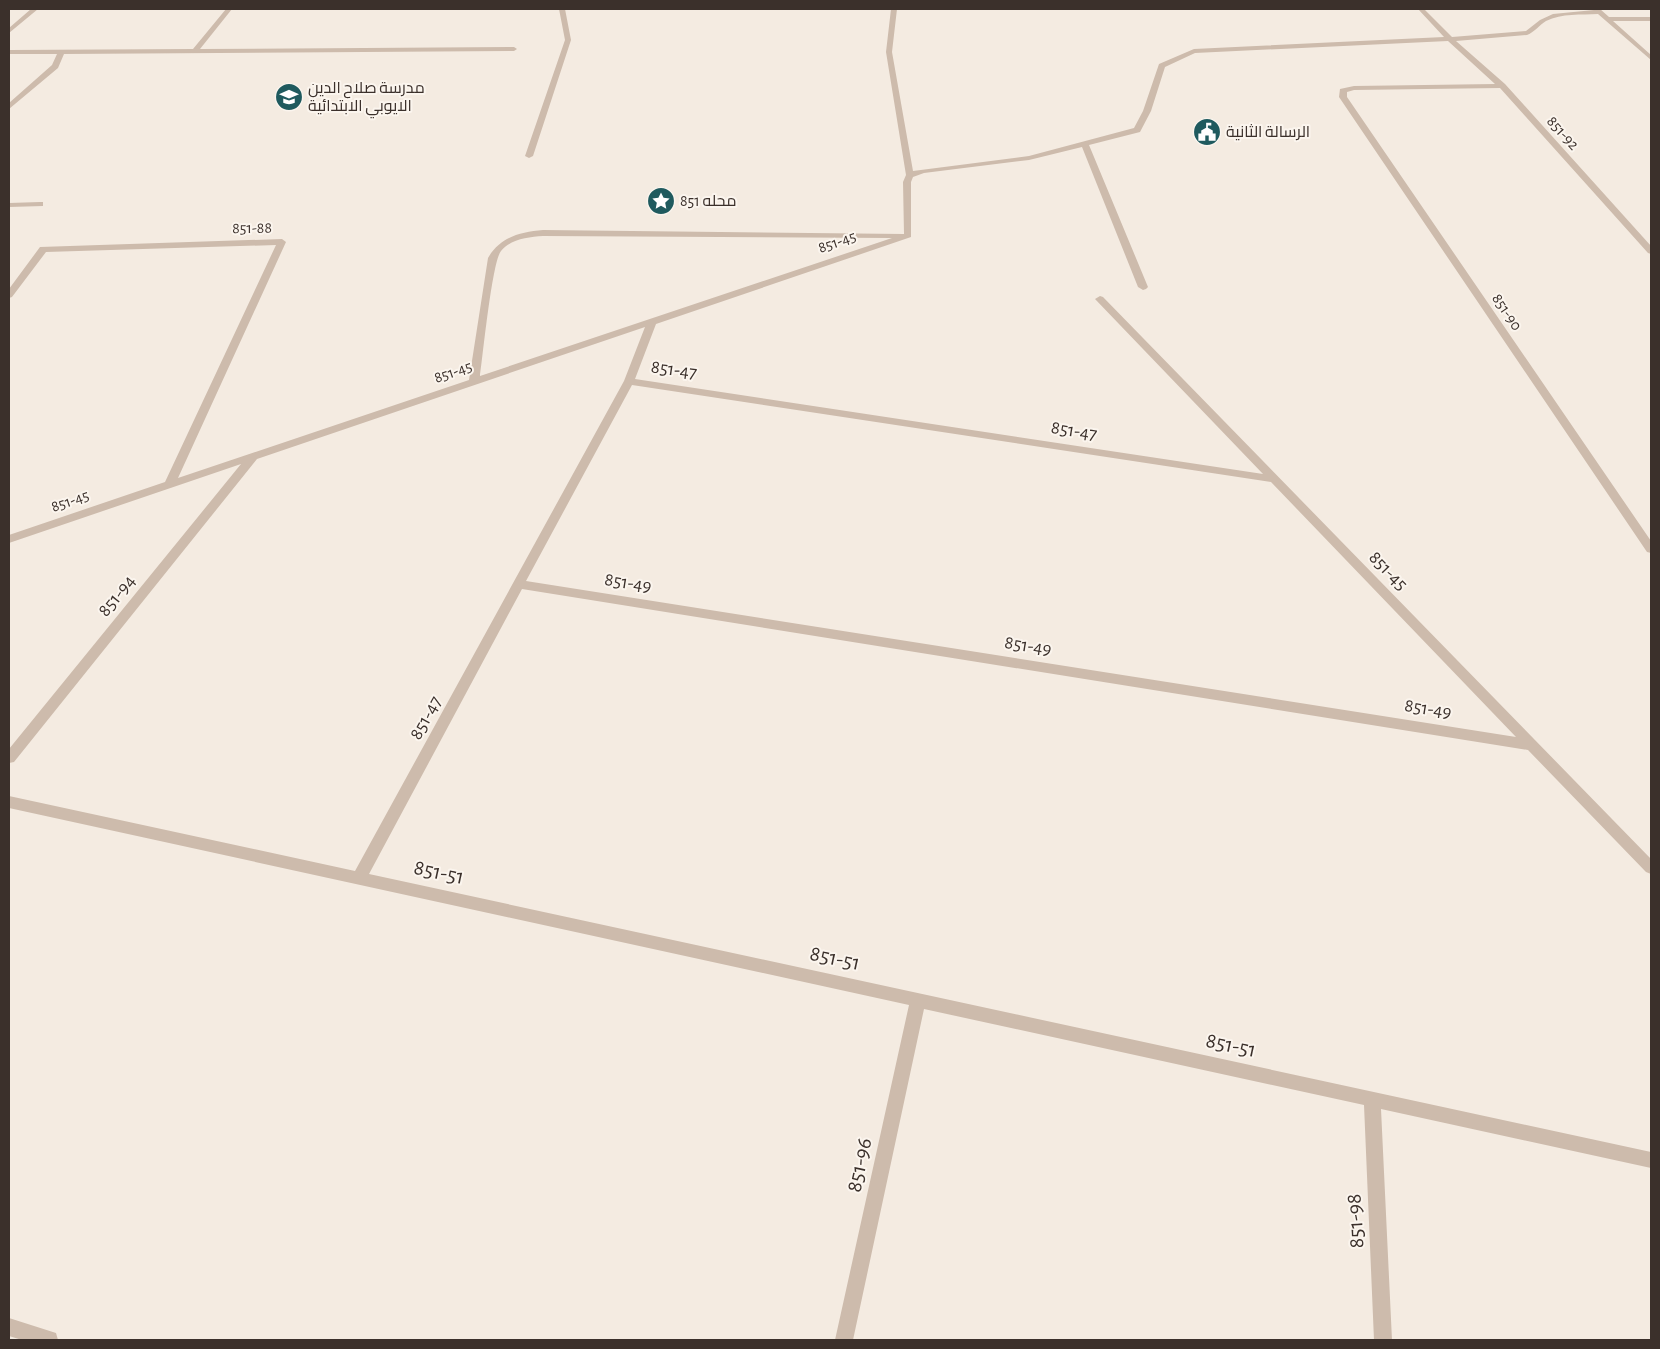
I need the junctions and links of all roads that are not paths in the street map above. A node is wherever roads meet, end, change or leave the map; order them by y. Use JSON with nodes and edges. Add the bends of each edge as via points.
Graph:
{"nodes":[{"id":1,"x":34,"y":9,"type":"edge"},
{"id":2,"x":229,"y":9,"type":"edge"},
{"id":3,"x":562,"y":9,"type":"edge"},
{"id":4,"x":894,"y":9,"type":"edge"},
{"id":5,"x":1421,"y":9,"type":"edge"},
{"id":6,"x":1598,"y":10,"type":"edge"},
{"id":7,"x":1608,"y":19,"type":"junction"},
{"id":8,"x":1651,"y":19,"type":"edge"},
{"id":9,"x":9,"y":31,"type":"edge"},
{"id":10,"x":1450,"y":39,"type":"junction"},
{"id":11,"x":514,"y":49,"type":"dead end"},
{"id":12,"x":195,"y":51,"type":"junction"},
{"id":13,"x":9,"y":52,"type":"edge"},
{"id":14,"x":62,"y":52,"type":"junction"},
{"id":15,"x":1651,"y":58,"type":"edge"},
{"id":16,"x":1502,"y":86,"type":"junction"},
{"id":17,"x":9,"y":107,"type":"edge"},
{"id":18,"x":1085,"y":145,"type":"junction"},
{"id":19,"x":529,"y":156,"type":"dead end"},
{"id":20,"x":910,"y":175,"type":"junction"},
{"id":21,"x":9,"y":204,"type":"edge"},
{"id":22,"x":40,"y":204,"type":"dead end"},
{"id":23,"x":908,"y":235,"type":"junction"},
{"id":24,"x":1651,"y":251,"type":"edge"},
{"id":25,"x":1144,"y":287,"type":"dead end"},
{"id":26,"x":9,"y":295,"type":"edge"},
{"id":27,"x":1100,"y":299,"type":"dead end"},
{"id":28,"x":652,"y":321,"type":"junction"},
{"id":29,"x":629,"y":381,"type":"junction"},
{"id":30,"x":474,"y":382,"type":"junction"},
{"id":31,"x":253,"y":457,"type":"junction"},
{"id":32,"x":1272,"y":479,"type":"junction"},
{"id":33,"x":169,"y":485,"type":"junction"},
{"id":34,"x":9,"y":539,"type":"edge"},
{"id":35,"x":1651,"y":549,"type":"edge"},
{"id":36,"x":518,"y":584,"type":"junction"},
{"id":37,"x":1532,"y":745,"type":"junction"},
{"id":38,"x":9,"y":758,"type":"edge"},
{"id":39,"x":9,"y":802,"type":"edge"},
{"id":40,"x":1651,"y":868,"type":"edge"},
{"id":41,"x":359,"y":878,"type":"junction"},
{"id":42,"x":918,"y":1000,"type":"junction"},
{"id":43,"x":1372,"y":1099,"type":"junction"},
{"id":44,"x":1651,"y":1160,"type":"edge"},
{"id":45,"x":9,"y":1327,"type":"edge"},
{"id":46,"x":49,"y":1340,"type":"edge"},
{"id":47,"x":844,"y":1340,"type":"edge"},
{"id":48,"x":1383,"y":1340,"type":"edge"}],
"edges":[{"from":1,"to":9,"type":"street"},
{"from":2,"to":12,"type":"street"},
{"from":3,"to":19,"type":"street","via":[[568,40]]},
{"from":4,"to":20,"type":"street","via":[[890,52]]},
{"from":5,"to":10,"type":"street","name":"851-92"},
{"from":6,"to":7,"type":"street"},
{"from":6,"to":10,"type":"street","via":[[1557,14],[1527,33]]},
{"from":7,"to":8,"type":"street"},
{"from":7,"to":15,"type":"street"},
{"from":10,"to":16,"type":"street","name":"851-92"},
{"from":10,"to":18,"type":"street","via":[[1194,52],[1162,66],[1137,130]]},
{"from":11,"to":12,"type":"street"},
{"from":12,"to":14,"type":"street"},
{"from":13,"to":14,"type":"street"},
{"from":14,"to":17,"type":"street","via":[[55,66]]},
{"from":16,"to":24,"type":"street","name":"851-92"},
{"from":16,"to":35,"type":"street","name":"851-90","via":[[1354,88],[1343,91],[1343,97]]},
{"from":18,"to":20,"type":"street","via":[[1029,158]]},
{"from":18,"to":25,"type":"street"},
{"from":20,"to":23,"type":"street","via":[[907,182]]},
{"from":21,"to":22,"type":"street"},
{"from":23,"to":28,"type":"street","name":"851-45"},
{"from":23,"to":30,"type":"street","via":[[543,233],[520,236],[501,245],[492,258]]},
{"from":26,"to":33,"type":"street","name":"851-88","via":[[43,249],[282,242]]},
{"from":27,"to":32,"type":"street","name":"851-45"},
{"from":28,"to":29,"type":"street"},
{"from":28,"to":30,"type":"street","name":"851-45"},
{"from":29,"to":32,"type":"street","name":"851-47"},
{"from":29,"to":36,"type":"street","name":"851-47"},
{"from":30,"to":31,"type":"street","name":"851-45"},
{"from":31,"to":33,"type":"street","name":"851-45"},
{"from":31,"to":38,"type":"street","name":"851-94"},
{"from":32,"to":37,"type":"street","name":"851-45"},
{"from":33,"to":34,"type":"street","name":"851-45"},
{"from":36,"to":37,"type":"street","name":"851-49"},
{"from":36,"to":41,"type":"street","name":"851-47"},
{"from":37,"to":40,"type":"street","name":"851-45"},
{"from":39,"to":41,"type":"street","name":"851-51"},
{"from":41,"to":42,"type":"street","name":"851-51"},
{"from":42,"to":43,"type":"street","name":"851-51"},
{"from":42,"to":47,"type":"street","name":"851-96"},
{"from":43,"to":44,"type":"street","name":"851-51"},
{"from":43,"to":48,"type":"street","name":"851-98"},
{"from":45,"to":46,"type":"street"}]}
